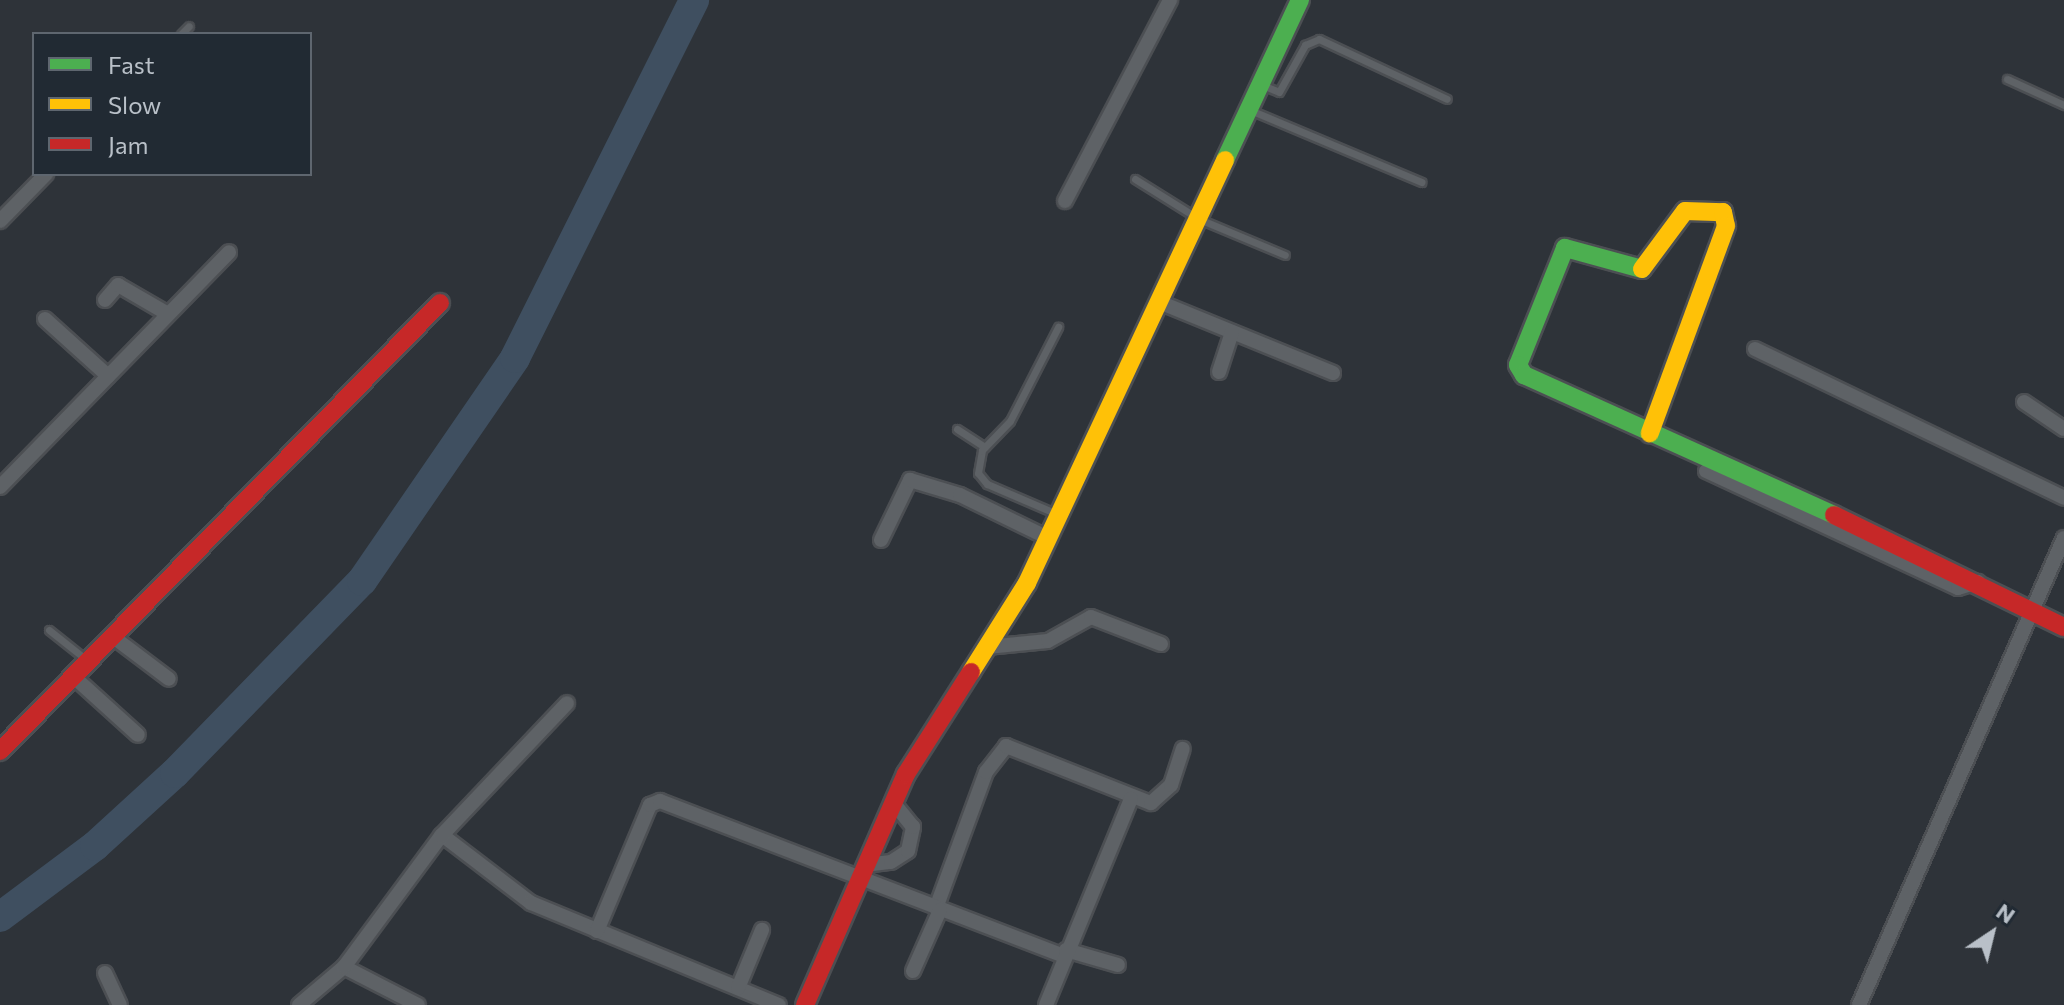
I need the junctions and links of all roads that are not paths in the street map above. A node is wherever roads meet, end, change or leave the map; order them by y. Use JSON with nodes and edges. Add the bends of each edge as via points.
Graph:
{"nodes":[{"id":1,"x":1170,"y":0,"type":"edge"},
{"id":2,"x":1300,"y":0,"type":"edge"},
{"id":3,"x":189,"y":26,"type":"dead end"},
{"id":4,"x":183,"y":32,"type":"edge"},
{"id":5,"x":2007,"y":79,"type":"dead end"},
{"id":6,"x":1260,"y":84,"type":"junction"},
{"id":7,"x":1447,"y":99,"type":"dead end"},
{"id":8,"x":2064,"y":105,"type":"edge"},
{"id":9,"x":1248,"y":109,"type":"junction"},
{"id":10,"x":44,"y":176,"type":"edge"},
{"id":11,"x":1135,"y":179,"type":"dead end"},
{"id":12,"x":1421,"y":182,"type":"dead end"},
{"id":13,"x":1065,"y":201,"type":"dead end"},
{"id":14,"x":1199,"y":219,"type":"junction"},
{"id":15,"x":0,"y":221,"type":"edge"},
{"id":16,"x":229,"y":252,"type":"dead end"},
{"id":17,"x":1285,"y":255,"type":"dead end"},
{"id":18,"x":105,"y":300,"type":"dead end"},
{"id":19,"x":1159,"y":302,"type":"junction"},
{"id":20,"x":440,"y":303,"type":"dead end"},
{"id":21,"x":168,"y":314,"type":"junction"},
{"id":22,"x":45,"y":319,"type":"dead end"},
{"id":23,"x":1058,"y":327,"type":"dead end"},
{"id":24,"x":1232,"y":332,"type":"junction"},
{"id":25,"x":1755,"y":349,"type":"dead end"},
{"id":26,"x":1219,"y":372,"type":"dead end"},
{"id":27,"x":1333,"y":373,"type":"dead end"},
{"id":28,"x":108,"y":376,"type":"junction"},
{"id":29,"x":2024,"y":402,"type":"dead end"},
{"id":30,"x":957,"y":429,"type":"dead end"},
{"id":31,"x":2064,"y":429,"type":"edge"},
{"id":32,"x":1650,"y":433,"type":"junction"},
{"id":33,"x":985,"y":447,"type":"junction"},
{"id":34,"x":1706,"y":471,"type":"dead end"},
{"id":35,"x":0,"y":487,"type":"edge"},
{"id":36,"x":2064,"y":498,"type":"edge"},
{"id":37,"x":1059,"y":515,"type":"junction"},
{"id":38,"x":1048,"y":538,"type":"junction"},
{"id":39,"x":2064,"y":538,"type":"edge"},
{"id":40,"x":881,"y":540,"type":"dead end"},
{"id":41,"x":1978,"y":582,"type":"junction"},
{"id":42,"x":2032,"y":607,"type":"junction"},
{"id":43,"x":2064,"y":627,"type":"edge"},
{"id":44,"x":49,"y":630,"type":"dead end"},
{"id":45,"x":116,"y":639,"type":"junction"},
{"id":46,"x":1161,"y":644,"type":"dead end"},
{"id":47,"x":987,"y":647,"type":"junction"},
{"id":48,"x":89,"y":662,"type":"junction"},
{"id":49,"x":74,"y":677,"type":"junction"},
{"id":50,"x":169,"y":679,"type":"dead end"},
{"id":51,"x":567,"y":703,"type":"dead end"},
{"id":52,"x":138,"y":735,"type":"dead end"},
{"id":53,"x":1183,"y":749,"type":"dead end"},
{"id":54,"x":0,"y":751,"type":"edge"},
{"id":55,"x":1131,"y":799,"type":"junction"},
{"id":56,"x":893,"y":802,"type":"junction"},
{"id":57,"x":442,"y":835,"type":"junction"},
{"id":58,"x":862,"y":872,"type":"junction"},
{"id":59,"x":938,"y":909,"type":"junction"},
{"id":60,"x":762,"y":930,"type":"dead end"},
{"id":61,"x":597,"y":931,"type":"junction"},
{"id":62,"x":1064,"y":953,"type":"junction"},
{"id":63,"x":1118,"y":965,"type":"dead end"},
{"id":64,"x":344,"y":967,"type":"junction"},
{"id":65,"x":913,"y":971,"type":"dead end"},
{"id":66,"x":105,"y":973,"type":"dead end"},
{"id":67,"x":738,"y":988,"type":"junction"},
{"id":68,"x":120,"y":1005,"type":"edge"},
{"id":69,"x":299,"y":1005,"type":"edge"},
{"id":70,"x":418,"y":1005,"type":"edge"},
{"id":71,"x":779,"y":1005,"type":"edge"},
{"id":72,"x":805,"y":1005,"type":"edge"},
{"id":73,"x":1046,"y":1005,"type":"edge"},
{"id":74,"x":1859,"y":1005,"type":"edge"}],
"edges":[{"from":1,"to":13,"type":"street"},
{"from":2,"to":6,"type":"street"},
{"from":3,"to":4,"type":"lane"},
{"from":5,"to":8,"type":"lane"},
{"from":6,"to":7,"type":"lane","via":[[1279,92],[1305,45],[1319,39]]},
{"from":6,"to":9,"type":"street"},
{"from":9,"to":12,"type":"lane"},
{"from":9,"to":14,"type":"street"},
{"from":10,"to":15,"type":"street"},
{"from":11,"to":14,"type":"lane"},
{"from":14,"to":17,"type":"lane"},
{"from":14,"to":19,"type":"street"},
{"from":16,"to":21,"type":"street"},
{"from":18,"to":21,"type":"street","via":[[118,285]]},
{"from":19,"to":24,"type":"street"},
{"from":19,"to":37,"type":"street"},
{"from":20,"to":45,"type":"street"},
{"from":21,"to":28,"type":"street"},
{"from":22,"to":28,"type":"street"},
{"from":23,"to":33,"type":"lane","via":[[1010,421]]},
{"from":24,"to":26,"type":"street"},
{"from":24,"to":27,"type":"street"},
{"from":25,"to":36,"type":"street"},
{"from":28,"to":35,"type":"street"},
{"from":29,"to":31,"type":"street"},
{"from":30,"to":33,"type":"lane"},
{"from":32,"to":32,"type":"street","via":[[1726,226],[1723,212],[1708,207],[1685,211],[1646,270],[1567,246],[1518,365],[1539,385]]},
{"from":32,"to":41,"type":"street"},
{"from":33,"to":37,"type":"lane","via":[[981,480]]},
{"from":34,"to":41,"type":"street","via":[[1958,588]]},
{"from":37,"to":38,"type":"street"},
{"from":38,"to":40,"type":"street","via":[[960,495],[910,480]]},
{"from":38,"to":47,"type":"street"},
{"from":39,"to":42,"type":"street"},
{"from":41,"to":42,"type":"street"},
{"from":42,"to":43,"type":"street"},
{"from":42,"to":74,"type":"street"},
{"from":44,"to":48,"type":"lane"},
{"from":45,"to":48,"type":"street"},
{"from":45,"to":50,"type":"street"},
{"from":46,"to":47,"type":"street","via":[[1091,617],[1048,641]]},
{"from":47,"to":56,"type":"street","via":[[938,718]]},
{"from":48,"to":49,"type":"street"},
{"from":49,"to":52,"type":"street"},
{"from":49,"to":54,"type":"street"},
{"from":51,"to":57,"type":"street"},
{"from":53,"to":55,"type":"street","via":[[1161,795],[1151,803]]},
{"from":55,"to":59,"type":"street","via":[[1006,746],[986,772]]},
{"from":55,"to":62,"type":"street"},
{"from":56,"to":58,"type":"street"},
{"from":56,"to":58,"type":"street","via":[[913,827],[908,851]]},
{"from":57,"to":61,"type":"street","via":[[531,903]]},
{"from":57,"to":64,"type":"street","via":[[347,954]]},
{"from":58,"to":59,"type":"street"},
{"from":58,"to":61,"type":"street","via":[[660,801],[650,805]]},
{"from":58,"to":72,"type":"street"},
{"from":59,"to":62,"type":"street"},
{"from":59,"to":65,"type":"street"},
{"from":60,"to":67,"type":"street"},
{"from":61,"to":67,"type":"street"},
{"from":62,"to":63,"type":"street"},
{"from":62,"to":73,"type":"street"},
{"from":64,"to":69,"type":"street"},
{"from":64,"to":70,"type":"street"},
{"from":66,"to":68,"type":"street"},
{"from":67,"to":71,"type":"street"}]}
